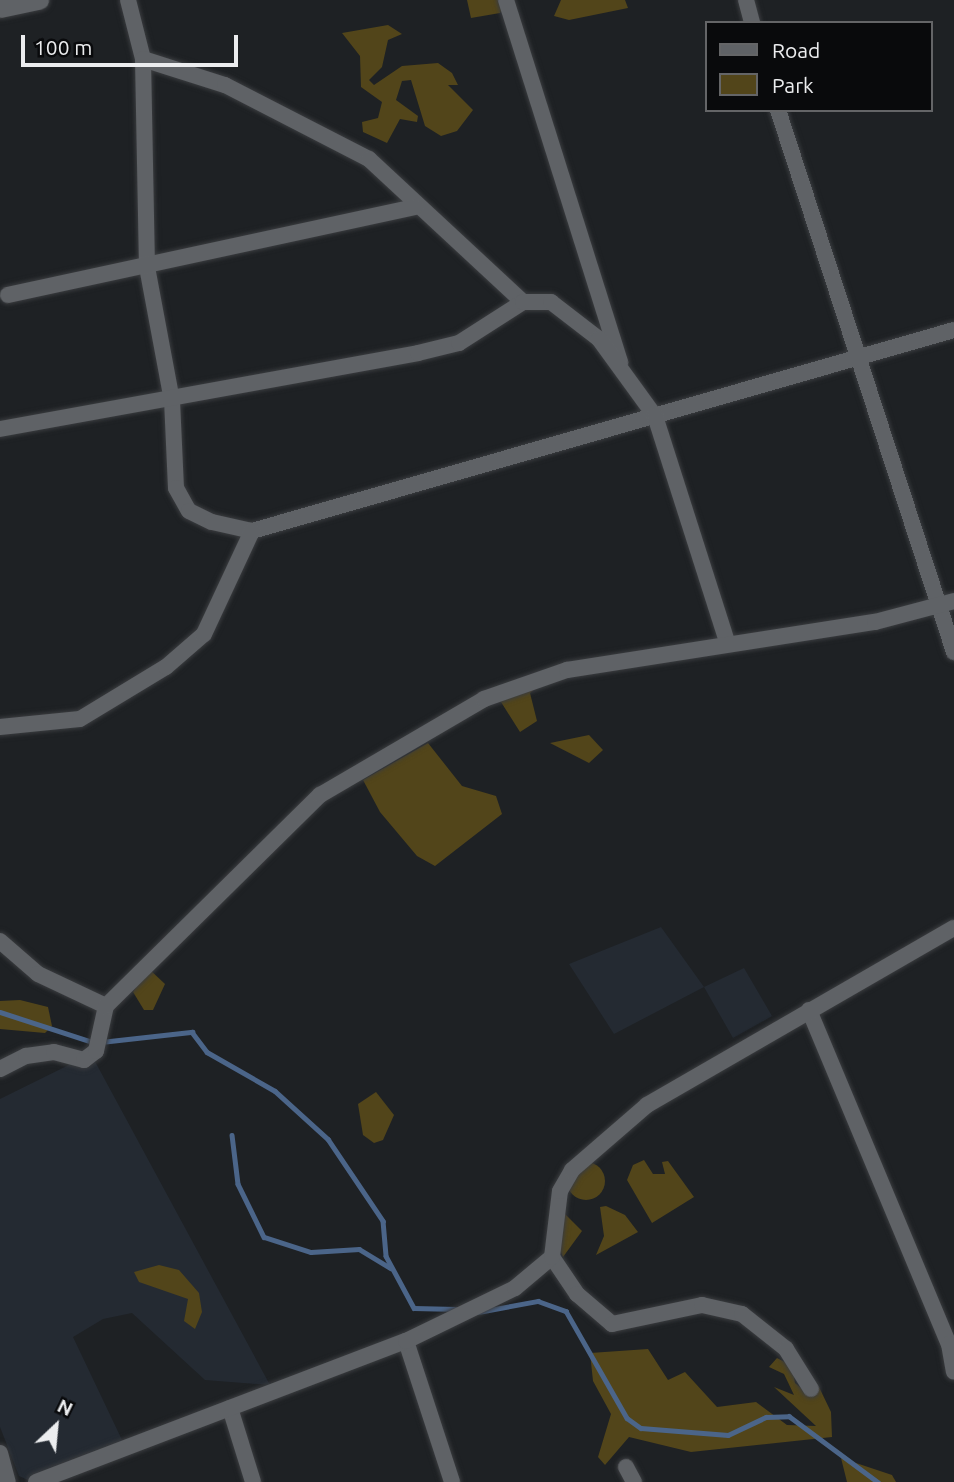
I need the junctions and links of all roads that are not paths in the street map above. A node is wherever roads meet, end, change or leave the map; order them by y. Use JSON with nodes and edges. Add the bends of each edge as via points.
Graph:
{"nodes":[{"id":1,"x":39,"y":0,"type":"edge"},
{"id":2,"x":128,"y":0,"type":"edge"},
{"id":3,"x":506,"y":0,"type":"edge"},
{"id":4,"x":746,"y":0,"type":"edge"},
{"id":5,"x":0,"y":8,"type":"edge"},
{"id":6,"x":751,"y":21,"type":"edge"},
{"id":7,"x":142,"y":59,"type":"junction"},
{"id":8,"x":779,"y":112,"type":"edge"},
{"id":9,"x":415,"y":207,"type":"junction"},
{"id":10,"x":148,"y":267,"type":"junction"},
{"id":11,"x":8,"y":295,"type":"dead end"},
{"id":12,"x":523,"y":302,"type":"junction"},
{"id":13,"x":954,"y":330,"type":"edge"},
{"id":14,"x":860,"y":354,"type":"junction"},
{"id":15,"x":622,"y":368,"type":"junction"},
{"id":16,"x":172,"y":400,"type":"junction"},
{"id":17,"x":655,"y":416,"type":"junction"},
{"id":18,"x":0,"y":429,"type":"edge"},
{"id":19,"x":252,"y":531,"type":"junction"},
{"id":20,"x":948,"y":603,"type":"edge"},
{"id":21,"x":727,"y":642,"type":"junction"},
{"id":22,"x":954,"y":652,"type":"edge"},
{"id":23,"x":0,"y":727,"type":"edge"},
{"id":24,"x":0,"y":927,"type":"edge"},
{"id":25,"x":954,"y":928,"type":"edge"},
{"id":26,"x":0,"y":934,"type":"edge"},
{"id":27,"x":0,"y":941,"type":"edge"},
{"id":28,"x":106,"y":1006,"type":"junction"},
{"id":29,"x":808,"y":1010,"type":"junction"},
{"id":30,"x":0,"y":1069,"type":"edge"},
{"id":31,"x":552,"y":1257,"type":"junction"},
{"id":32,"x":406,"y":1341,"type":"junction"},
{"id":33,"x":954,"y":1372,"type":"edge"},
{"id":34,"x":811,"y":1389,"type":"dead end"},
{"id":35,"x":230,"y":1408,"type":"junction"},
{"id":36,"x":0,"y":1453,"type":"edge"},
{"id":37,"x":626,"y":1467,"type":"dead end"},
{"id":38,"x":8,"y":1482,"type":"edge"},
{"id":39,"x":36,"y":1482,"type":"edge"},
{"id":40,"x":253,"y":1482,"type":"edge"},
{"id":41,"x":452,"y":1482,"type":"edge"},
{"id":42,"x":634,"y":1482,"type":"edge"}],
"edges":[{"from":1,"to":5,"type":"street"},
{"from":2,"to":7,"type":"street"},
{"from":3,"to":15,"type":"street"},
{"from":4,"to":6,"type":"street"},
{"from":7,"to":9,"type":"street","via":[[225,85],[349,147]]},
{"from":7,"to":10,"type":"street"},
{"from":8,"to":14,"type":"street"},
{"from":9,"to":10,"type":"street"},
{"from":9,"to":12,"type":"street"},
{"from":10,"to":11,"type":"street"},
{"from":10,"to":16,"type":"street"},
{"from":12,"to":15,"type":"street","via":[[562,305]]},
{"from":12,"to":16,"type":"street","via":[[459,343]]},
{"from":13,"to":14,"type":"street"},
{"from":14,"to":17,"type":"street","via":[[758,391]]},
{"from":14,"to":20,"type":"street"},
{"from":15,"to":17,"type":"street"},
{"from":16,"to":18,"type":"street"},
{"from":16,"to":19,"type":"street","via":[[176,488],[189,511]]},
{"from":17,"to":19,"type":"street"},
{"from":17,"to":21,"type":"street"},
{"from":19,"to":23,"type":"street","via":[[204,634],[166,667],[80,719]]},
{"from":20,"to":21,"type":"street","via":[[875,622]]},
{"from":20,"to":22,"type":"street"},
{"from":21,"to":28,"type":"street","via":[[568,670],[516,686],[320,794]]},
{"from":24,"to":26,"type":"street"},
{"from":25,"to":29,"type":"street"},
{"from":27,"to":28,"type":"street","via":[[38,974]]},
{"from":28,"to":30,"type":"street","via":[[96,1051],[83,1060],[54,1052]]},
{"from":29,"to":31,"type":"street","via":[[667,1091],[572,1170],[559,1191]]},
{"from":29,"to":33,"type":"street","via":[[945,1333]]},
{"from":31,"to":32,"type":"street","via":[[515,1288]]},
{"from":31,"to":34,"type":"street","via":[[577,1294],[612,1324],[702,1305],[741,1314],[786,1349]]},
{"from":32,"to":35,"type":"street"},
{"from":32,"to":41,"type":"street"},
{"from":35,"to":39,"type":"street"},
{"from":35,"to":40,"type":"street"},
{"from":36,"to":38,"type":"street"},
{"from":37,"to":42,"type":"street"}]}
